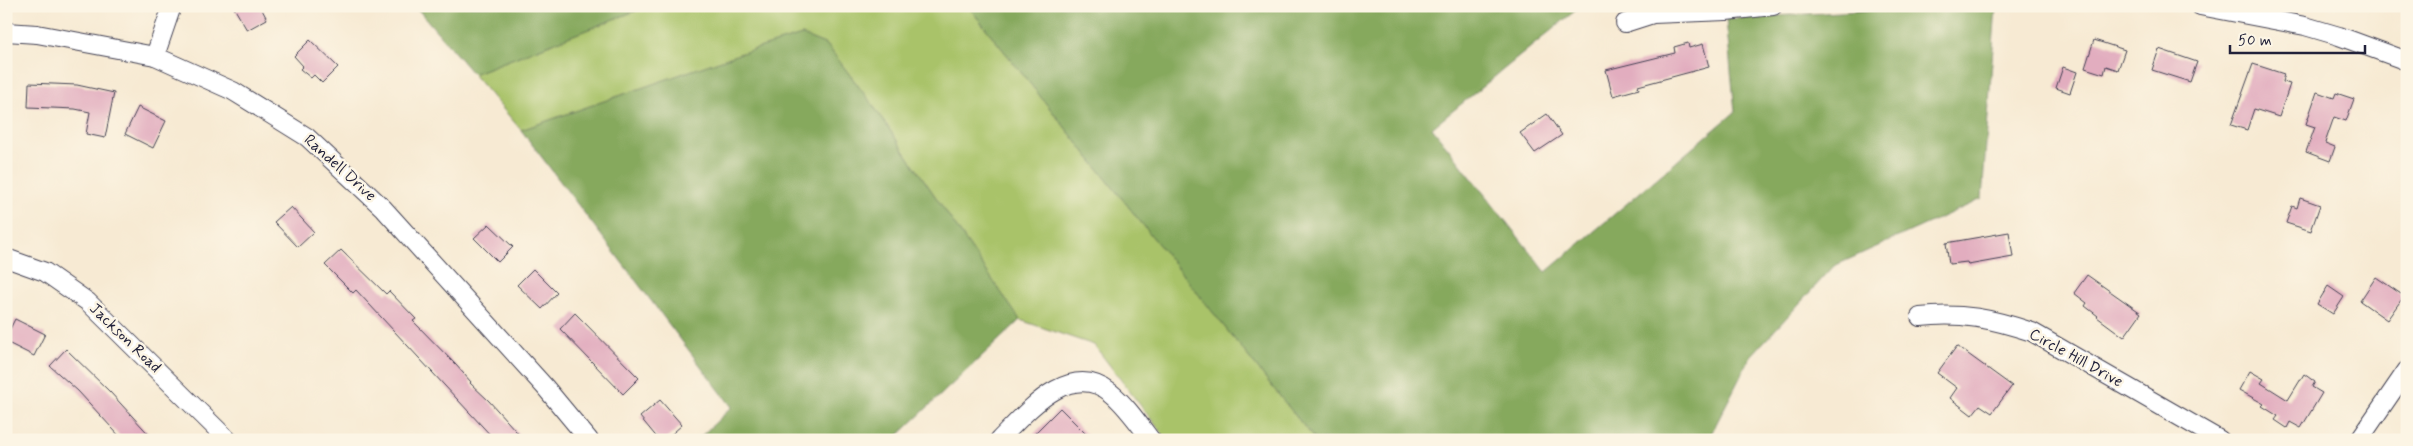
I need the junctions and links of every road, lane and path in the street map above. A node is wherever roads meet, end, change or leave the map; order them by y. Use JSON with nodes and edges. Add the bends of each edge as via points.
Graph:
{"nodes":[{"id":1,"x":172,"y":6,"type":"edge"},
{"id":2,"x":1773,"y":6,"type":"edge"},
{"id":3,"x":2200,"y":6,"type":"edge"},
{"id":4,"x":1625,"y":24,"type":"dead end"},
{"id":5,"x":6,"y":32,"type":"edge"},
{"id":6,"x":155,"y":56,"type":"junction"},
{"id":7,"x":2407,"y":60,"type":"edge"},
{"id":8,"x":6,"y":258,"type":"edge"},
{"id":9,"x":1920,"y":317,"type":"dead end"},
{"id":10,"x":2407,"y":370,"type":"edge"},
{"id":11,"x":228,"y":440,"type":"edge"},
{"id":12,"x":589,"y":440,"type":"edge"},
{"id":13,"x":999,"y":440,"type":"edge"},
{"id":14,"x":1151,"y":440,"type":"edge"},
{"id":15,"x":2220,"y":440,"type":"edge"},
{"id":16,"x":2359,"y":440,"type":"edge"}],
"edges":[{"from":1,"to":6,"type":"street"},
{"from":2,"to":4,"type":"street","via":[[1654,14]]},
{"from":3,"to":7,"type":"street","via":[[2305,26]]},
{"from":5,"to":6,"type":"street","name":"Randell Drive","via":[[37,34]]},
{"from":6,"to":12,"type":"street","name":"Randell Drive","via":[[233,91],[307,137],[383,208]]},
{"from":8,"to":11,"type":"street","name":"Jackson Road","via":[[45,272],[88,302]]},
{"from":9,"to":15,"type":"street","name":"Circle Hill Drive","via":[[1972,316],[2032,332]]},
{"from":10,"to":16,"type":"street"},
{"from":13,"to":14,"type":"street","via":[[1049,393],[1064,385],[1082,383],[1110,392]]}]}
